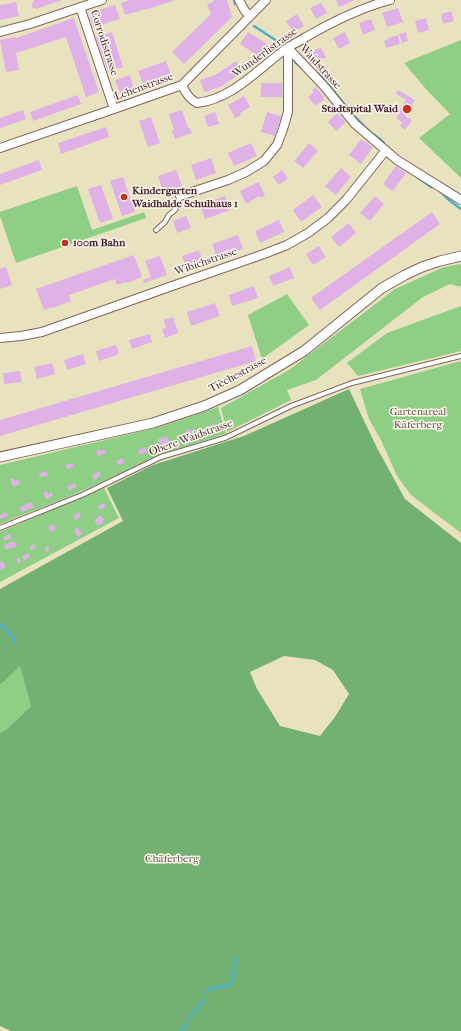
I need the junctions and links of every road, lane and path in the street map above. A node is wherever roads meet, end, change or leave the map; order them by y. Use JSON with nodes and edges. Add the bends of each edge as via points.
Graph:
{"nodes":[{"id":1,"x":102,"y":0,"type":"edge"},
{"id":2,"x":239,"y":0,"type":"edge"},
{"id":3,"x":266,"y":0,"type":"edge"},
{"id":4,"x":390,"y":0,"type":"edge"},
{"id":5,"x":80,"y":7,"type":"junction"},
{"id":6,"x":250,"y":16,"type":"junction"},
{"id":7,"x":0,"y":32,"type":"edge"},
{"id":8,"x":288,"y":48,"type":"junction"},
{"id":9,"x":182,"y":85,"type":"junction"},
{"id":10,"x":114,"y":109,"type":"junction"},
{"id":11,"x":0,"y":148,"type":"edge"},
{"id":12,"x":386,"y":150,"type":"junction"},
{"id":13,"x":180,"y":196,"type":"joint"},
{"id":14,"x":461,"y":200,"type":"edge"},
{"id":15,"x":156,"y":230,"type":"dead end"},
{"id":16,"x":461,"y":256,"type":"edge"},
{"id":17,"x":0,"y":338,"type":"edge"},
{"id":18,"x":461,"y":356,"type":"edge"},
{"id":19,"x":0,"y":457,"type":"edge"},
{"id":20,"x":0,"y":528,"type":"edge"}],
"edges":[{"from":1,"to":5,"type":"street"},
{"from":2,"to":6,"type":"street"},
{"from":3,"to":6,"type":"street","name":"Lehenstrasse"},
{"from":4,"to":8,"type":"street","name":"Wunderlistrasse","via":[[322,27]]},
{"from":5,"to":7,"type":"street"},
{"from":5,"to":10,"type":"street","name":"Corrodistrasse"},
{"from":6,"to":9,"type":"street","name":"Lehenstrasse"},
{"from":8,"to":9,"type":"street","name":"Wunderlistrasse","via":[[232,90],[217,98],[197,103],[186,95]]},
{"from":8,"to":12,"type":"street","name":"Waidstrasse","via":[[355,124]]},
{"from":8,"to":13,"type":"street","via":[[288,112],[277,145],[264,161],[246,172]]},
{"from":9,"to":10,"type":"street","name":"Lehenstrasse"},
{"from":10,"to":11,"type":"street","name":"Lehenstrasse"},
{"from":12,"to":14,"type":"street","name":"Waidstrasse","via":[[397,160]]},
{"from":12,"to":17,"type":"street","name":"Wibichstrasse","via":[[346,200],[328,218],[287,245],[42,332]]},
{"from":13,"to":15,"type":"lane","via":[[175,210]]},
{"from":16,"to":19,"type":"street","name":"Tièchestrasse","via":[[422,267],[382,288],[304,350],[240,390],[204,406],[153,423]]},
{"from":18,"to":20,"type":"lane","name":"Obere Waidstrasse","via":[[352,383],[291,406],[225,438],[161,457],[82,495]]}]}
